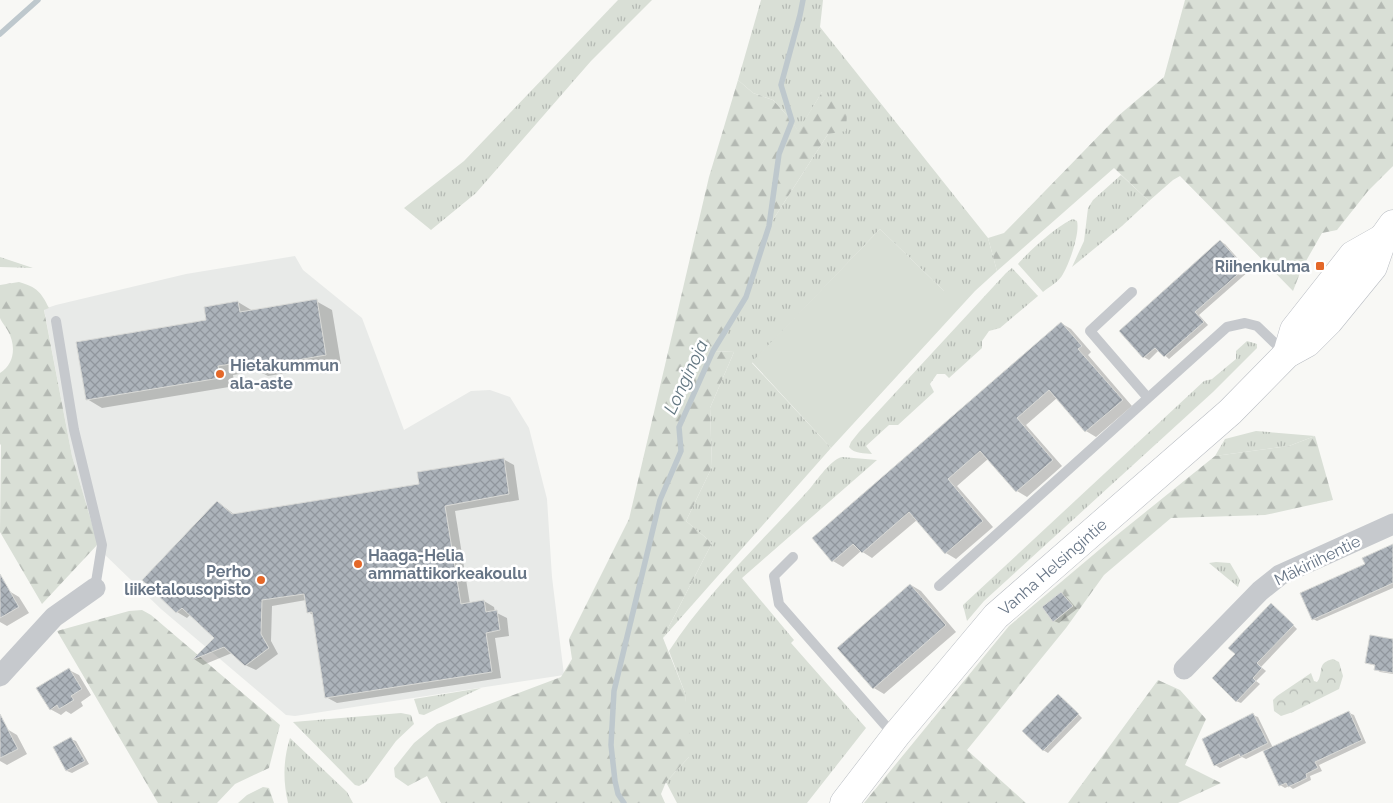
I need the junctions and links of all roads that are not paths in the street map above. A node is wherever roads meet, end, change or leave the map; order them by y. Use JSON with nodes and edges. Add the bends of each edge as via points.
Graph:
{"nodes":[{"id":1,"x":1390,"y":237,"type":"edge"},
{"id":2,"x":1132,"y":292,"type":"dead end"},
{"id":3,"x":56,"y":322,"type":"dead end"},
{"id":4,"x":1287,"y":354,"type":"junction"},
{"id":5,"x":1148,"y":398,"type":"junction"},
{"id":6,"x":1393,"y":524,"type":"edge"},
{"id":7,"x":793,"y":557,"type":"dead end"},
{"id":8,"x":939,"y":586,"type":"dead end"},
{"id":9,"x":95,"y":588,"type":"joint"},
{"id":10,"x":1184,"y":670,"type":"dead end"},
{"id":11,"x":0,"y":676,"type":"edge"},
{"id":12,"x":897,"y":734,"type":"junction"},
{"id":13,"x":844,"y":803,"type":"edge"}],
"edges":[{"from":1,"to":4,"type":"main road","name":"Vanha Helsingintie","via":[[1353,255],[1294,330]]},
{"from":2,"to":5,"type":"lane","via":[[1090,331]]},
{"from":3,"to":9,"type":"lane","via":[[74,430],[102,545]]},
{"from":4,"to":5,"type":"lane","via":[[1257,326],[1246,323],[1227,327]]},
{"from":4,"to":12,"type":"main road","name":"Vanha Helsingintie","via":[[1230,412],[996,616]]},
{"from":5,"to":8,"type":"lane"},
{"from":6,"to":10,"type":"street","name":"Mäkiriihentie","via":[[1280,575],[1260,591]]},
{"from":7,"to":12,"type":"lane","via":[[774,576],[779,604],[885,725]]},
{"from":9,"to":11,"type":"street","via":[[54,617]]},
{"from":12,"to":13,"type":"main road","name":"Vanha Helsingintie"}]}
